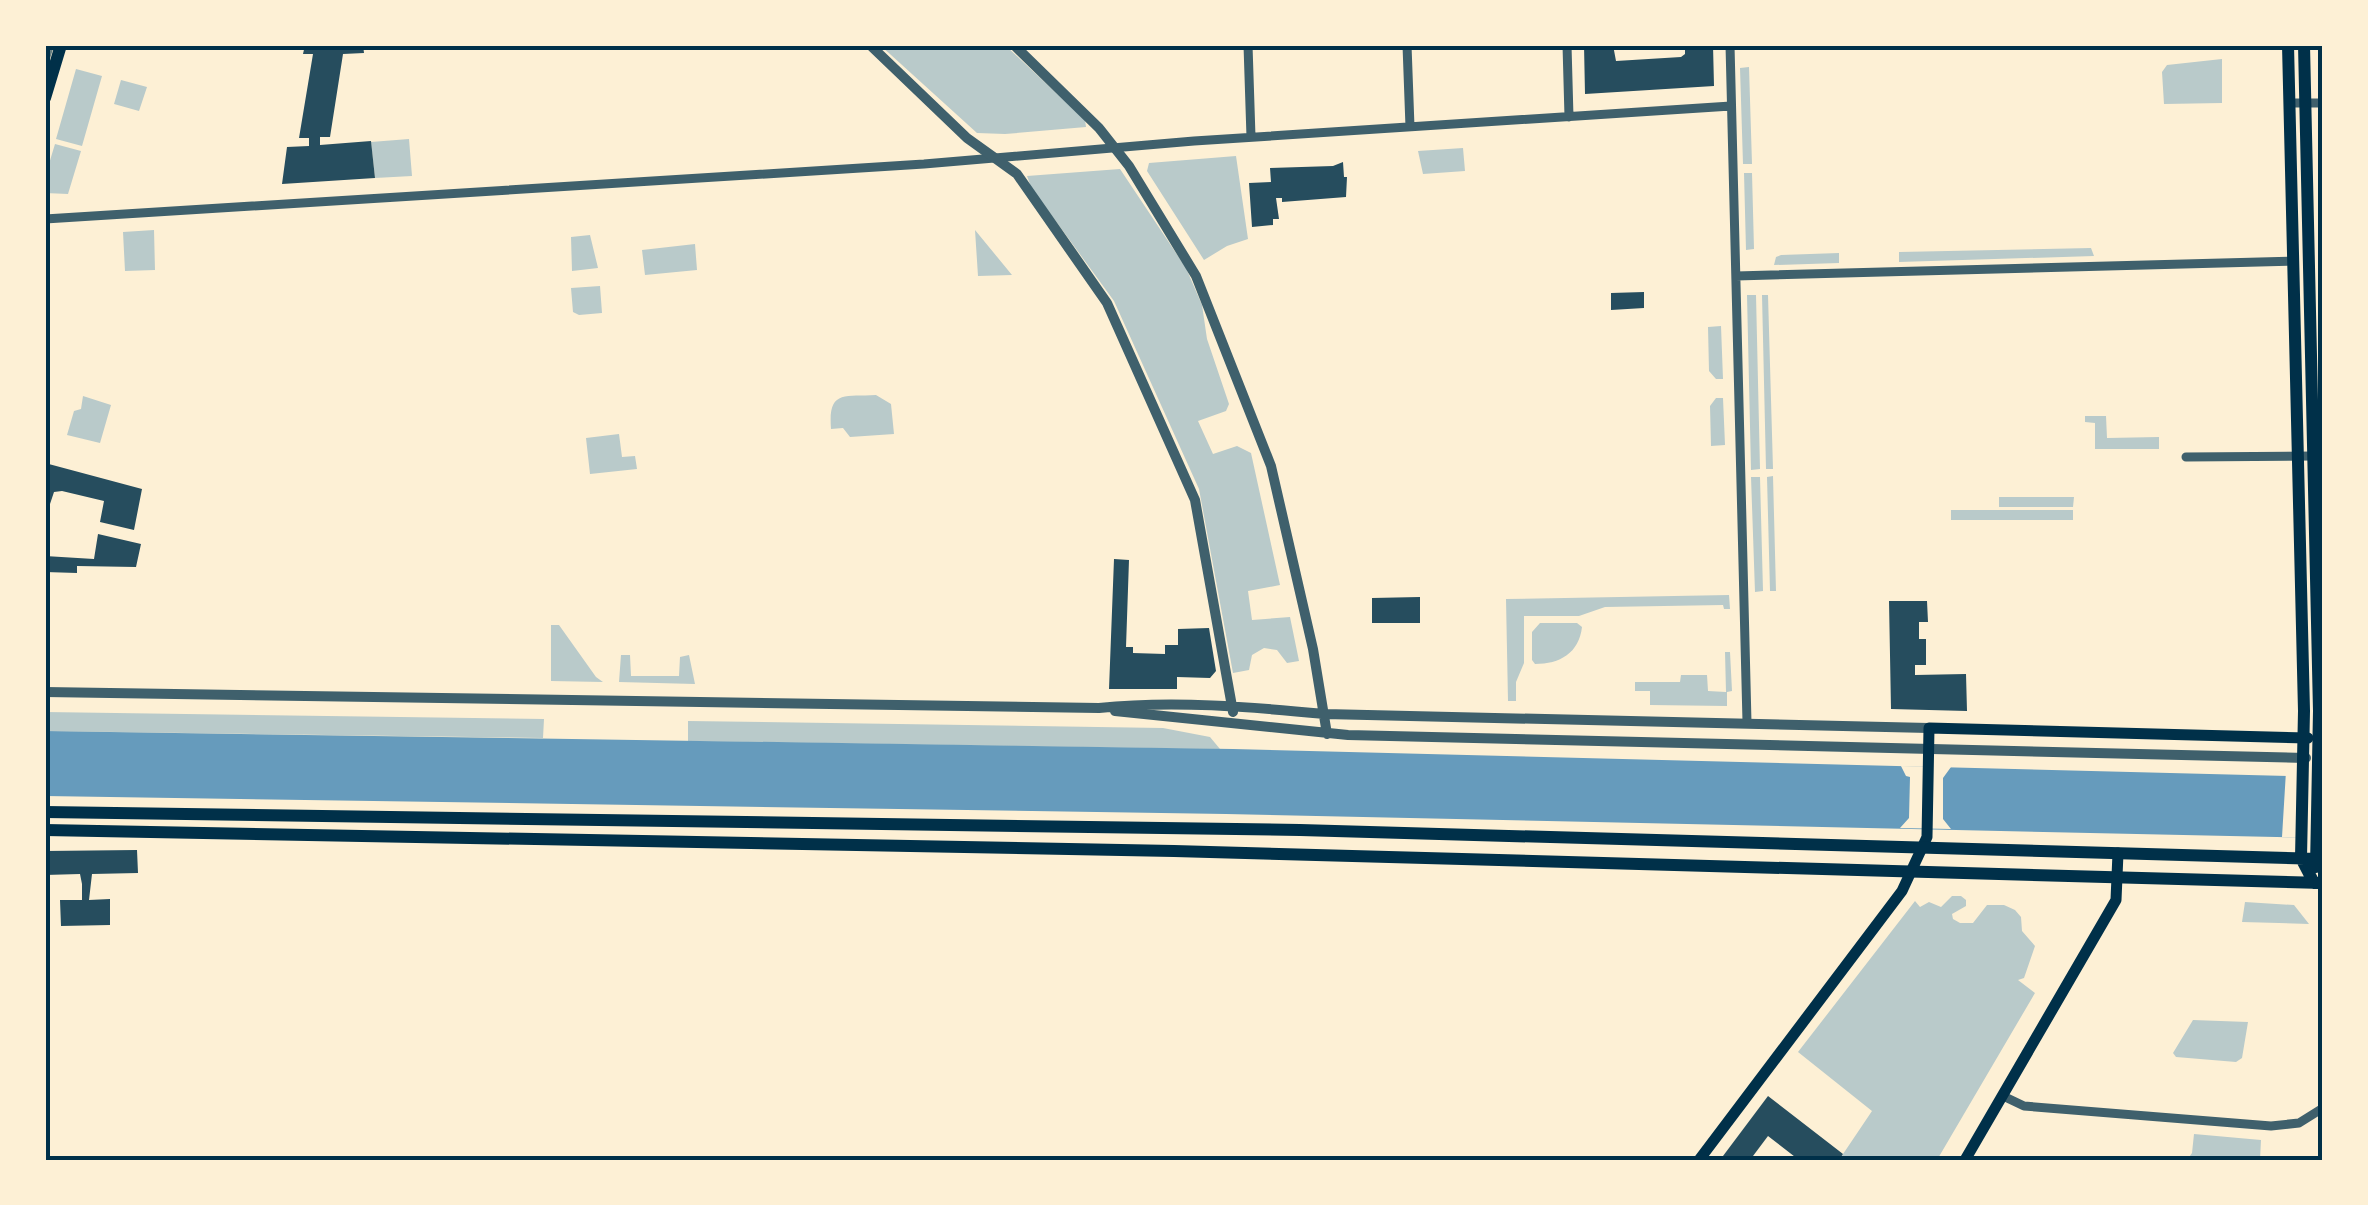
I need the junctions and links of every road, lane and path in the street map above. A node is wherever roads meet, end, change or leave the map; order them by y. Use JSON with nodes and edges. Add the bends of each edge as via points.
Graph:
{"nodes":[{"id":1,"x":61,"y":45,"type":"edge"},
{"id":2,"x":870,"y":45,"type":"edge"},
{"id":3,"x":1014,"y":45,"type":"edge"},
{"id":4,"x":1248,"y":45,"type":"edge"},
{"id":5,"x":1408,"y":45,"type":"edge"},
{"id":6,"x":1567,"y":45,"type":"edge"},
{"id":7,"x":1730,"y":45,"type":"edge"},
{"id":8,"x":2288,"y":45,"type":"edge"},
{"id":9,"x":2304,"y":45,"type":"edge"},
{"id":10,"x":45,"y":98,"type":"edge"},
{"id":11,"x":2298,"y":103,"type":"junction"},
{"id":12,"x":2323,"y":103,"type":"edge"},
{"id":13,"x":1732,"y":106,"type":"junction"},
{"id":14,"x":1569,"y":117,"type":"junction"},
{"id":15,"x":1410,"y":127,"type":"junction"},
{"id":16,"x":1250,"y":137,"type":"junction"},
{"id":17,"x":1114,"y":147,"type":"junction"},
{"id":18,"x":994,"y":156,"type":"junction"},
{"id":19,"x":45,"y":219,"type":"edge"},
{"id":20,"x":2308,"y":261,"type":"edge"},
{"id":21,"x":1736,"y":276,"type":"junction"},
{"id":22,"x":2298,"y":456,"type":"junction"},
{"id":23,"x":2314,"y":456,"type":"junction"},
{"id":24,"x":2186,"y":457,"type":"dead end"},
{"id":25,"x":45,"y":692,"type":"edge"},
{"id":26,"x":1233,"y":706,"type":"junction"},
{"id":27,"x":1099,"y":708,"type":"junction"},
{"id":28,"x":1326,"y":714,"type":"junction"},
{"id":29,"x":1747,"y":722,"type":"junction"},
{"id":30,"x":1233,"y":724,"type":"junction"},
{"id":31,"x":1929,"y":728,"type":"junction"},
{"id":32,"x":1327,"y":734,"type":"junction"},
{"id":33,"x":2304,"y":738,"type":"junction"},
{"id":34,"x":2321,"y":739,"type":"edge"},
{"id":35,"x":1928,"y":748,"type":"junction"},
{"id":36,"x":2320,"y":763,"type":"edge"},
{"id":37,"x":2303,"y":764,"type":"junction"},
{"id":38,"x":45,"y":812,"type":"edge"},
{"id":39,"x":45,"y":830,"type":"edge"},
{"id":40,"x":1924,"y":848,"type":"junction"},
{"id":41,"x":2118,"y":853,"type":"junction"},
{"id":42,"x":2301,"y":858,"type":"junction"},
{"id":43,"x":2320,"y":859,"type":"edge"},
{"id":44,"x":1912,"y":871,"type":"junction"},
{"id":45,"x":2117,"y":876,"type":"junction"},
{"id":46,"x":2320,"y":886,"type":"edge"},
{"id":47,"x":2003,"y":1096,"type":"junction"},
{"id":48,"x":2323,"y":1108,"type":"edge"},
{"id":49,"x":1699,"y":1160,"type":"edge"},
{"id":50,"x":1965,"y":1160,"type":"edge"}],
"edges":[{"from":1,"to":10,"type":"main road"},
{"from":2,"to":18,"type":"street"},
{"from":3,"to":17,"type":"street"},
{"from":4,"to":16,"type":"street"},
{"from":5,"to":15,"type":"street"},
{"from":6,"to":14,"type":"street"},
{"from":7,"to":13,"type":"street"},
{"from":8,"to":11,"type":"main road"},
{"from":9,"to":11,"type":"main road"},
{"from":11,"to":12,"type":"street"},
{"from":11,"to":20,"type":"main road"},
{"from":13,"to":14,"type":"street"},
{"from":13,"to":21,"type":"street"},
{"from":14,"to":15,"type":"street"},
{"from":15,"to":16,"type":"street"},
{"from":16,"to":17,"type":"street"},
{"from":17,"to":18,"type":"street"},
{"from":17,"to":28,"type":"street","via":[[1193,268],[1254,417],[1275,482]]},
{"from":18,"to":19,"type":"street"},
{"from":18,"to":26,"type":"street","via":[[1016,174],[1107,302],[1195,500]]},
{"from":20,"to":21,"type":"street"},
{"from":20,"to":22,"type":"main road"},
{"from":20,"to":23,"type":"main road"},
{"from":21,"to":29,"type":"street"},
{"from":22,"to":23,"type":"street"},
{"from":22,"to":24,"type":"street"},
{"from":22,"to":33,"type":"main road"},
{"from":23,"to":34,"type":"main road"},
{"from":25,"to":27,"type":"street"},
{"from":26,"to":27,"type":"street"},
{"from":26,"to":28,"type":"street"},
{"from":26,"to":30,"type":"street"},
{"from":27,"to":30,"type":"street"},
{"from":28,"to":29,"type":"street"},
{"from":28,"to":32,"type":"street"},
{"from":29,"to":31,"type":"street"},
{"from":30,"to":32,"type":"street"},
{"from":31,"to":33,"type":"main road"},
{"from":31,"to":35,"type":"main road"},
{"from":32,"to":35,"type":"street"},
{"from":33,"to":34,"type":"main road"},
{"from":33,"to":37,"type":"main road"},
{"from":34,"to":36,"type":"main road"},
{"from":35,"to":37,"type":"street"},
{"from":35,"to":40,"type":"main road"},
{"from":36,"to":37,"type":"street"},
{"from":36,"to":43,"type":"main road"},
{"from":37,"to":42,"type":"main road"},
{"from":38,"to":40,"type":"main road","via":[[1238,829]]},
{"from":39,"to":44,"type":"main road"},
{"from":40,"to":41,"type":"main road"},
{"from":40,"to":44,"type":"main road"},
{"from":41,"to":42,"type":"main road"},
{"from":41,"to":45,"type":"main road"},
{"from":42,"to":43,"type":"main road"},
{"from":42,"to":46,"type":"main road"},
{"from":43,"to":46,"type":"main road"},
{"from":44,"to":45,"type":"main road"},
{"from":44,"to":49,"type":"main road"},
{"from":45,"to":46,"type":"main road"},
{"from":45,"to":47,"type":"main road","via":[[2116,900]]},
{"from":47,"to":48,"type":"street","via":[[2024,1106],[2288,1125]]},
{"from":47,"to":50,"type":"main road"}]}
